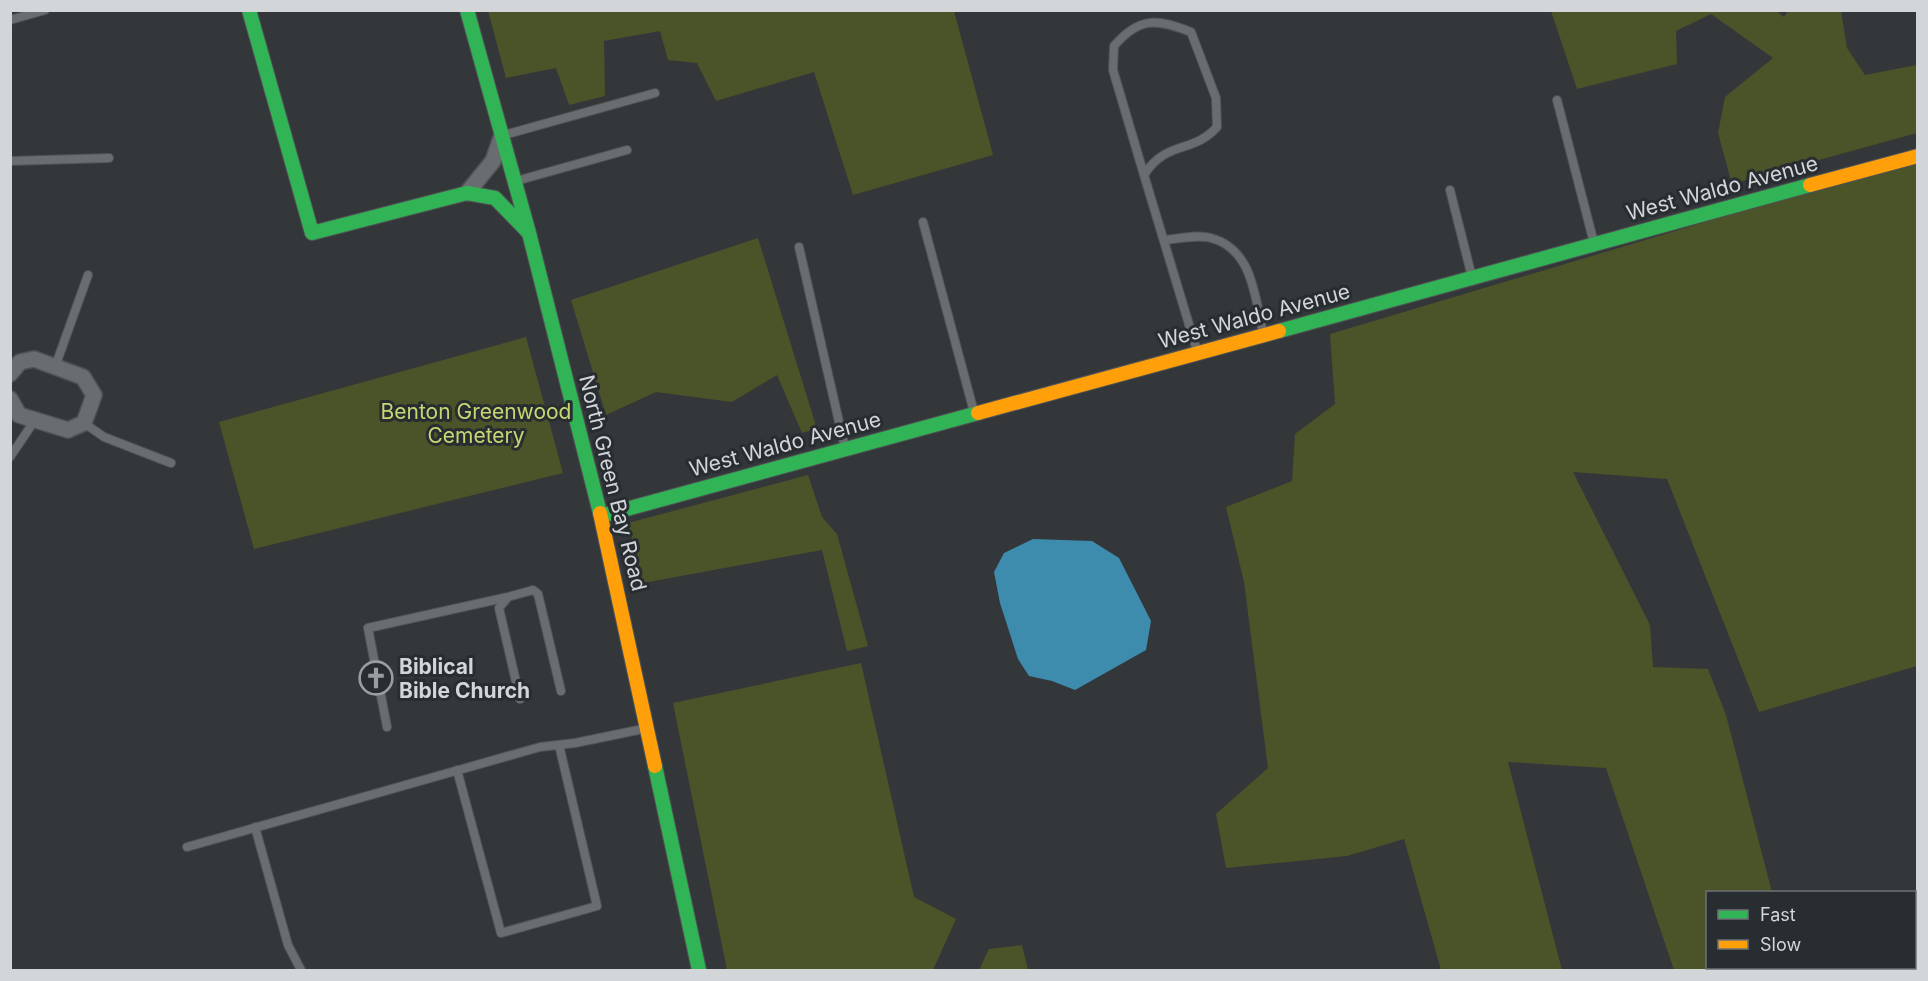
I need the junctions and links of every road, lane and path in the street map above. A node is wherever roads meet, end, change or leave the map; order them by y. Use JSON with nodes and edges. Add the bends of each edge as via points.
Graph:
{"nodes":[{"id":1,"x":45,"y":10,"type":"edge"},
{"id":2,"x":249,"y":10,"type":"edge"},
{"id":3,"x":467,"y":10,"type":"edge"},
{"id":4,"x":10,"y":20,"type":"edge"},
{"id":5,"x":656,"y":93,"type":"dead end"},
{"id":6,"x":1557,"y":100,"type":"dead end"},
{"id":7,"x":502,"y":135,"type":"junction"},
{"id":8,"x":627,"y":150,"type":"dead end"},
{"id":9,"x":1917,"y":156,"type":"edge"},
{"id":10,"x":109,"y":158,"type":"dead end"},
{"id":11,"x":10,"y":162,"type":"edge"},
{"id":12,"x":1144,"y":175,"type":"junction"},
{"id":13,"x":515,"y":181,"type":"junction"},
{"id":14,"x":1450,"y":190,"type":"dead end"},
{"id":15,"x":467,"y":193,"type":"junction"},
{"id":16,"x":923,"y":222,"type":"dead end"},
{"id":17,"x":529,"y":233,"type":"junction"},
{"id":18,"x":1165,"y":240,"type":"junction"},
{"id":19,"x":1594,"y":245,"type":"junction"},
{"id":20,"x":799,"y":247,"type":"dead end"},
{"id":21,"x":88,"y":275,"type":"dead end"},
{"id":22,"x":1472,"y":278,"type":"junction"},
{"id":23,"x":1263,"y":335,"type":"junction"},
{"id":24,"x":1198,"y":353,"type":"junction"},
{"id":25,"x":55,"y":367,"type":"junction"},
{"id":26,"x":10,"y":374,"type":"edge"},
{"id":27,"x":10,"y":399,"type":"edge"},
{"id":28,"x":975,"y":414,"type":"junction"},
{"id":29,"x":35,"y":420,"type":"junction"},
{"id":30,"x":84,"y":423,"type":"junction"},
{"id":31,"x":845,"y":449,"type":"junction"},
{"id":32,"x":10,"y":457,"type":"edge"},
{"id":33,"x":171,"y":463,"type":"dead end"},
{"id":34,"x":601,"y":516,"type":"junction"},
{"id":35,"x":508,"y":597,"type":"junction"},
{"id":36,"x":561,"y":691,"type":"dead end"},
{"id":37,"x":520,"y":699,"type":"dead end"},
{"id":38,"x":387,"y":727,"type":"dead end"},
{"id":39,"x":647,"y":728,"type":"junction"},
{"id":40,"x":559,"y":745,"type":"junction"},
{"id":41,"x":457,"y":770,"type":"junction"},
{"id":42,"x":255,"y":827,"type":"junction"},
{"id":43,"x":187,"y":846,"type":"dead end"},
{"id":44,"x":301,"y":970,"type":"edge"},
{"id":45,"x":699,"y":970,"type":"edge"}],
"edges":[{"from":1,"to":4,"type":"lane"},
{"from":2,"to":15,"type":"street","via":[[312,233]]},
{"from":3,"to":7,"type":"street","name":"North Green Bay Road"},
{"from":5,"to":7,"type":"lane"},
{"from":6,"to":19,"type":"lane"},
{"from":7,"to":13,"type":"street","name":"North Green Bay Road"},
{"from":7,"to":15,"type":"street","via":[[494,160]]},
{"from":8,"to":13,"type":"lane"},
{"from":9,"to":19,"type":"street","name":"West Waldo Avenue"},
{"from":10,"to":11,"type":"lane"},
{"from":12,"to":12,"type":"lane","via":[[1153,160],[1206,140],[1217,127],[1216,98],[1191,32],[1162,21],[1144,23],[1126,32],[1114,46],[1113,70]]},
{"from":12,"to":18,"type":"lane"},
{"from":13,"to":17,"type":"street","name":"North Green Bay Road"},
{"from":14,"to":22,"type":"lane"},
{"from":15,"to":17,"type":"street","via":[[495,198]]},
{"from":16,"to":28,"type":"lane"},
{"from":17,"to":34,"type":"street","name":"North Green Bay Road"},
{"from":18,"to":23,"type":"lane","via":[[1210,237],[1232,249],[1245,262]]},
{"from":18,"to":24,"type":"lane"},
{"from":19,"to":22,"type":"street","name":"West Waldo Avenue"},
{"from":20,"to":31,"type":"lane"},
{"from":21,"to":25,"type":"lane"},
{"from":22,"to":23,"type":"street","name":"West Waldo Avenue"},
{"from":23,"to":24,"type":"street","name":"West Waldo Avenue"},
{"from":24,"to":28,"type":"street","name":"West Waldo Avenue"},
{"from":25,"to":26,"type":"street","via":[[34,359],[20,362]]},
{"from":25,"to":30,"type":"street","via":[[83,377],[94,395]]},
{"from":27,"to":29,"type":"street","via":[[19,415]]},
{"from":28,"to":31,"type":"street","name":"West Waldo Avenue"},
{"from":29,"to":30,"type":"street","via":[[68,430]]},
{"from":29,"to":32,"type":"lane"},
{"from":30,"to":33,"type":"lane","via":[[104,437]]},
{"from":31,"to":34,"type":"street","name":"West Waldo Avenue"},
{"from":34,"to":39,"type":"street","name":"North Green Bay Road"},
{"from":35,"to":36,"type":"lane","via":[[533,590],[538,594]]},
{"from":35,"to":37,"type":"lane","via":[[498,608]]},
{"from":35,"to":38,"type":"lane","via":[[368,628]]},
{"from":39,"to":40,"type":"lane"},
{"from":39,"to":45,"type":"street","name":"North Green Bay Road"},
{"from":40,"to":41,"type":"lane"},
{"from":40,"to":41,"type":"lane","via":[[597,906],[501,933]]},
{"from":41,"to":42,"type":"lane"},
{"from":42,"to":43,"type":"lane"},
{"from":42,"to":44,"type":"lane","via":[[288,945]]}]}
